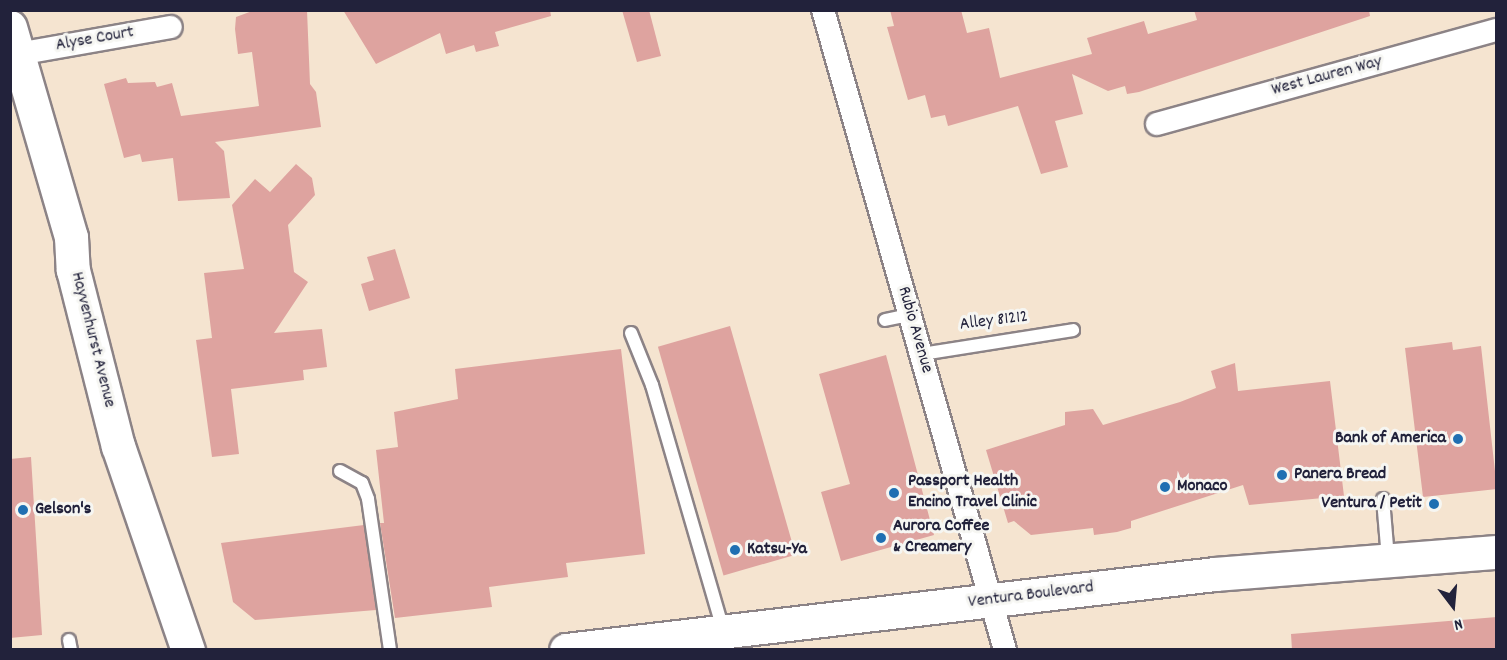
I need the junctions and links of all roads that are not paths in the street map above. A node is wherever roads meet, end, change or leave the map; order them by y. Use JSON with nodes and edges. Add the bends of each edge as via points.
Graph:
{"nodes":[{"id":1,"x":823,"y":10,"type":"edge"},
{"id":2,"x":171,"y":27,"type":"dead end"},
{"id":3,"x":1497,"y":30,"type":"edge"},
{"id":4,"x":14,"y":41,"type":"edge"},
{"id":5,"x":1157,"y":124,"type":"dead end"},
{"id":6,"x":909,"y":315,"type":"junction"},
{"id":7,"x":885,"y":320,"type":"dead end"},
{"id":8,"x":1073,"y":330,"type":"dead end"},
{"id":9,"x":631,"y":333,"type":"dead end"},
{"id":10,"x":921,"y":354,"type":"junction"},
{"id":11,"x":340,"y":471,"type":"dead end"},
{"id":12,"x":1383,"y":500,"type":"dead end"},
{"id":13,"x":1497,"y":552,"type":"edge"},
{"id":14,"x":1388,"y":559,"type":"junction"},
{"id":15,"x":992,"y":602,"type":"junction"},
{"id":16,"x":724,"y":632,"type":"junction"},
{"id":17,"x":188,"y":650,"type":"edge"},
{"id":18,"x":390,"y":650,"type":"edge"},
{"id":19,"x":566,"y":650,"type":"edge"},
{"id":20,"x":1005,"y":650,"type":"edge"}],
"edges":[{"from":1,"to":6,"type":"street","name":"Rubio Avenue"},
{"from":2,"to":4,"type":"street","name":"Alyse Court"},
{"from":3,"to":5,"type":"street","name":"West Lauren Way"},
{"from":4,"to":17,"type":"main road","name":"Hayvenhurst Avenue","via":[[70,237],[75,279],[118,446]]},
{"from":6,"to":7,"type":"lane"},
{"from":6,"to":10,"type":"street","name":"Rubio Avenue"},
{"from":8,"to":10,"type":"lane","name":"Alley 81212"},
{"from":9,"to":16,"type":"lane","via":[[652,385]]},
{"from":10,"to":15,"type":"street","name":"Rubio Avenue"},
{"from":11,"to":18,"type":"lane","via":[[362,483],[368,500]]},
{"from":12,"to":14,"type":"lane"},
{"from":13,"to":14,"type":"main road","name":"Ventura Boulevard"},
{"from":14,"to":15,"type":"main road","name":"Ventura Boulevard"},
{"from":15,"to":16,"type":"main road","name":"Ventura Boulevard"},
{"from":15,"to":20,"type":"street","name":"Rubio Avenue"},
{"from":16,"to":19,"type":"main road","name":"Ventura Boulevard"}]}
